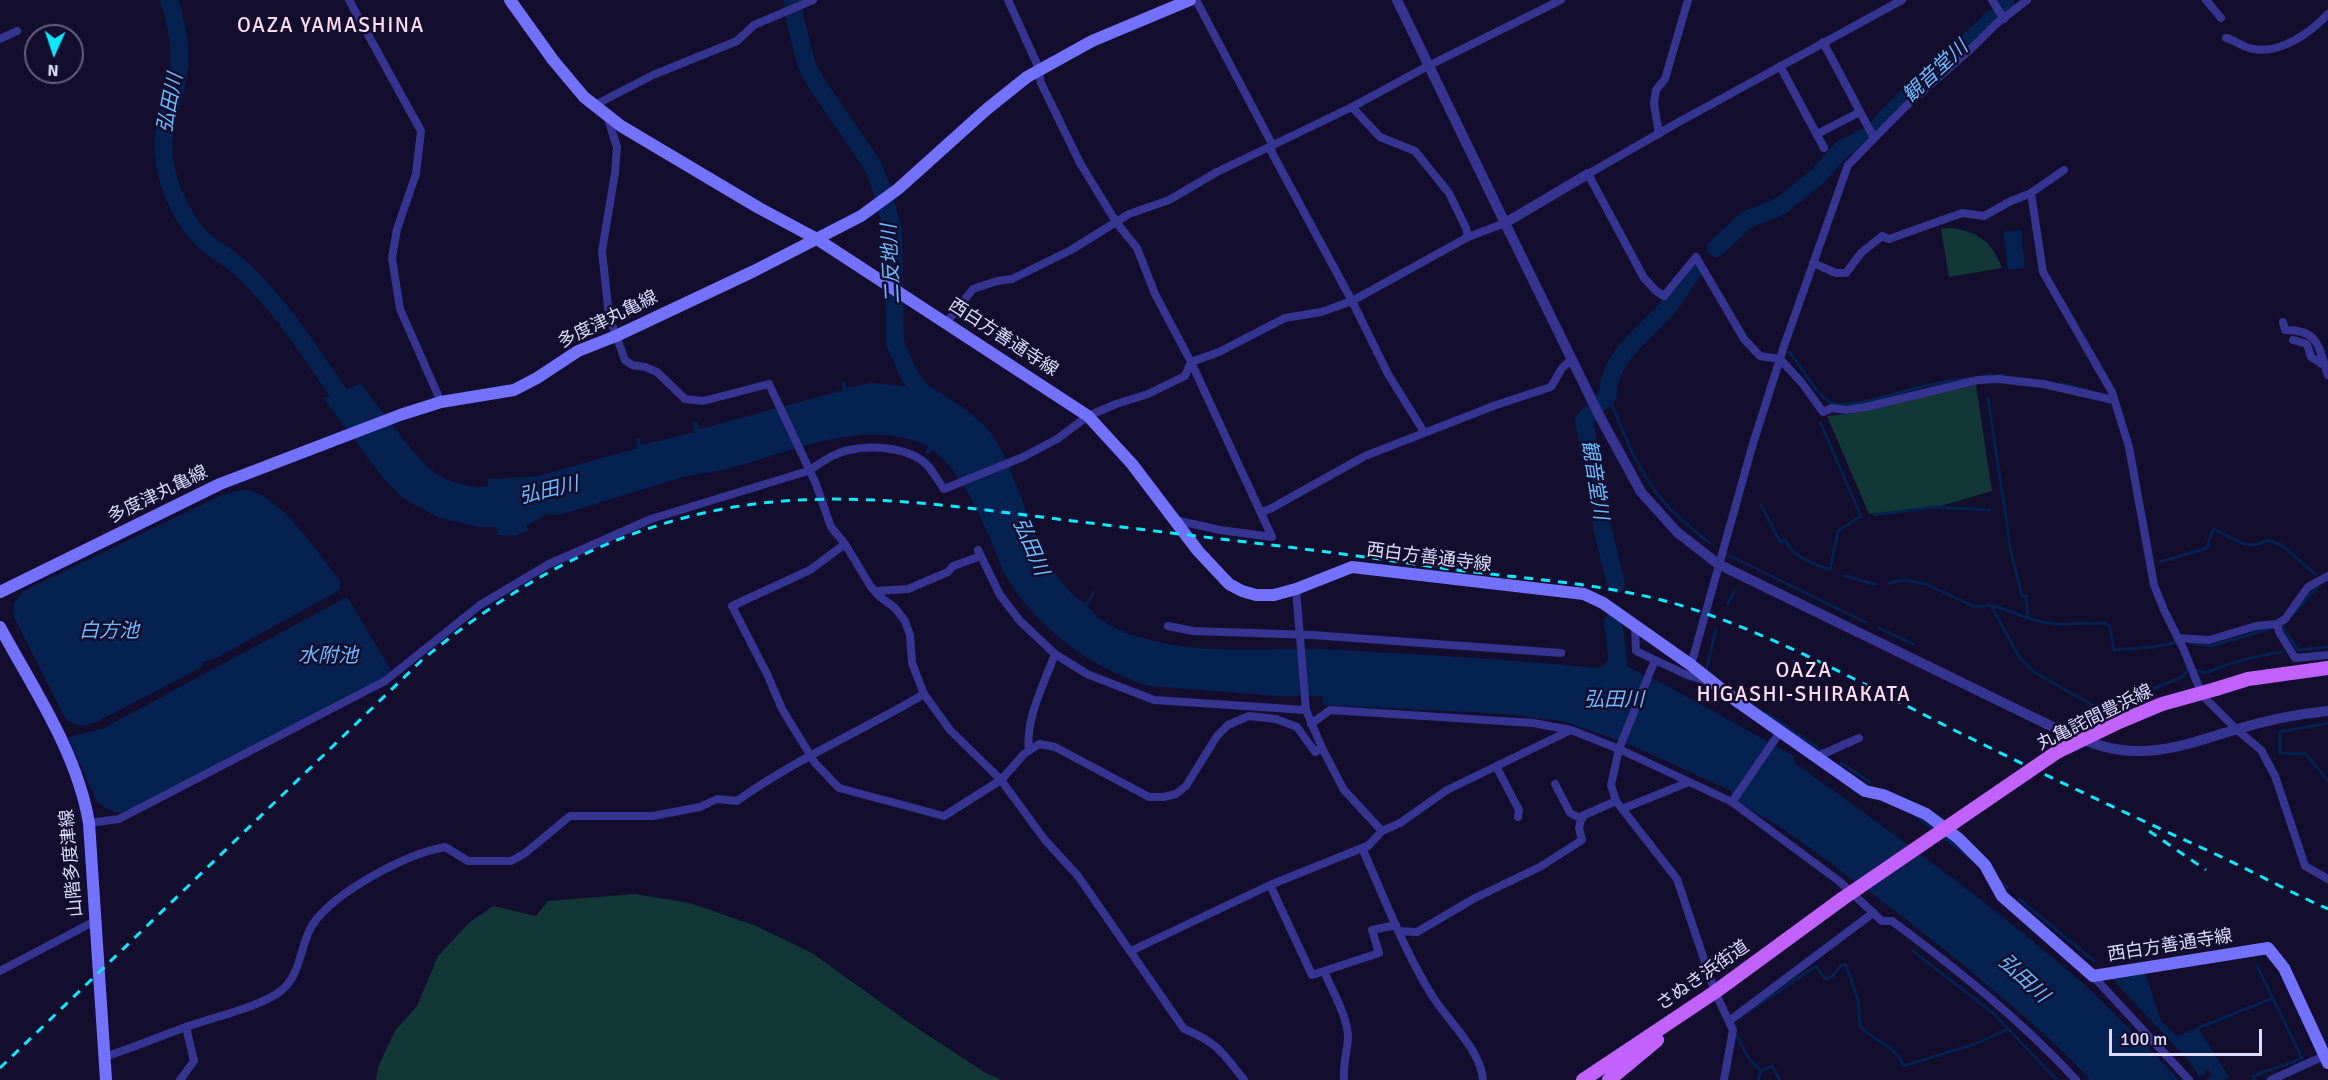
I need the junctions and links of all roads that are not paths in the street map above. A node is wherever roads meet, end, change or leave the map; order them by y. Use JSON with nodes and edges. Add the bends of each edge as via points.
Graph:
{"nodes":[{"id":1,"x":349,"y":0,"type":"edge"},
{"id":2,"x":510,"y":0,"type":"edge"},
{"id":3,"x":1008,"y":0,"type":"edge"},
{"id":4,"x":1190,"y":0,"type":"edge"},
{"id":5,"x":1196,"y":0,"type":"edge"},
{"id":6,"x":1397,"y":0,"type":"edge"},
{"id":7,"x":1561,"y":0,"type":"edge"},
{"id":8,"x":1688,"y":0,"type":"edge"},
{"id":9,"x":1902,"y":0,"type":"edge"},
{"id":10,"x":1992,"y":0,"type":"edge"},
{"id":11,"x":2027,"y":0,"type":"edge"},
{"id":12,"x":2206,"y":0,"type":"edge"},
{"id":13,"x":809,"y":2,"type":"edge"},
{"id":14,"x":2328,"y":14,"type":"edge"},
{"id":15,"x":2004,"y":18,"type":"junction"},
{"id":16,"x":2221,"y":18,"type":"dead end"},
{"id":17,"x":17,"y":31,"type":"dead end"},
{"id":18,"x":2226,"y":38,"type":"dead end"},
{"id":19,"x":0,"y":39,"type":"edge"},
{"id":20,"x":1823,"y":42,"type":"junction"},
{"id":21,"x":1428,"y":66,"type":"junction"},
{"id":22,"x":1780,"y":66,"type":"junction"},
{"id":23,"x":1039,"y":71,"type":"junction"},
{"id":24,"x":593,"y":106,"type":"junction"},
{"id":25,"x":1352,"y":107,"type":"junction"},
{"id":26,"x":1860,"y":112,"type":"junction"},
{"id":27,"x":607,"y":116,"type":"junction"},
{"id":28,"x":1659,"y":134,"type":"junction"},
{"id":29,"x":1816,"y":134,"type":"junction"},
{"id":30,"x":1874,"y":138,"type":"junction"},
{"id":31,"x":1272,"y":144,"type":"junction"},
{"id":32,"x":1824,"y":147,"type":"dead end"},
{"id":33,"x":2064,"y":170,"type":"dead end"},
{"id":34,"x":1588,"y":174,"type":"junction"},
{"id":35,"x":2031,"y":193,"type":"junction"},
{"id":36,"x":1117,"y":223,"type":"junction"},
{"id":37,"x":1505,"y":223,"type":"junction"},
{"id":38,"x":1468,"y":237,"type":"junction"},
{"id":39,"x":817,"y":239,"type":"junction"},
{"id":40,"x":1813,"y":263,"type":"junction"},
{"id":41,"x":1352,"y":301,"type":"junction"},
{"id":42,"x":2283,"y":322,"type":"dead end"},
{"id":43,"x":946,"y":323,"type":"junction"},
{"id":44,"x":616,"y":336,"type":"junction"},
{"id":45,"x":2293,"y":339,"type":"dead end"},
{"id":46,"x":1780,"y":359,"type":"junction"},
{"id":47,"x":1571,"y":360,"type":"junction"},
{"id":48,"x":1191,"y":362,"type":"junction"},
{"id":49,"x":2325,"y":366,"type":"junction"},
{"id":50,"x":2328,"y":375,"type":"edge"},
{"id":51,"x":2114,"y":400,"type":"junction"},
{"id":52,"x":441,"y":402,"type":"junction"},
{"id":53,"x":1088,"y":416,"type":"junction"},
{"id":54,"x":1424,"y":432,"type":"junction"},
{"id":55,"x":808,"y":471,"type":"junction"},
{"id":56,"x":1261,"y":512,"type":"junction"},
{"id":57,"x":1175,"y":520,"type":"junction"},
{"id":58,"x":845,"y":544,"type":"junction"},
{"id":59,"x":1718,"y":564,"type":"junction"},
{"id":60,"x":2328,"y":576,"type":"edge"},
{"id":61,"x":1296,"y":589,"type":"junction"},
{"id":62,"x":875,"y":591,"type":"junction"},
{"id":63,"x":0,"y":592,"type":"edge"},
{"id":64,"x":2277,"y":624,"type":"junction"},
{"id":65,"x":1168,"y":626,"type":"dead end"},
{"id":66,"x":0,"y":627,"type":"edge"},
{"id":67,"x":1635,"y":627,"type":"junction"},
{"id":68,"x":1300,"y":639,"type":"junction"},
{"id":69,"x":2179,"y":641,"type":"junction"},
{"id":70,"x":1561,"y":653,"type":"dead end"},
{"id":71,"x":1055,"y":654,"type":"junction"},
{"id":72,"x":2328,"y":655,"type":"edge"},
{"id":73,"x":1655,"y":660,"type":"junction"},
{"id":74,"x":1691,"y":665,"type":"junction"},
{"id":75,"x":2328,"y":668,"type":"edge"},
{"id":76,"x":1710,"y":682,"type":"junction"},
{"id":77,"x":924,"y":694,"type":"junction"},
{"id":78,"x":1306,"y":710,"type":"junction"},
{"id":79,"x":2328,"y":711,"type":"edge"},
{"id":80,"x":1311,"y":724,"type":"junction"},
{"id":81,"x":2236,"y":729,"type":"junction"},
{"id":82,"x":1571,"y":730,"type":"junction"},
{"id":83,"x":1779,"y":733,"type":"junction"},
{"id":84,"x":1859,"y":738,"type":"dead end"},
{"id":85,"x":1322,"y":748,"type":"junction"},
{"id":86,"x":1619,"y":749,"type":"junction"},
{"id":87,"x":1029,"y":751,"type":"junction"},
{"id":88,"x":1822,"y":754,"type":"junction"},
{"id":89,"x":810,"y":755,"type":"junction"},
{"id":90,"x":1496,"y":766,"type":"junction"},
{"id":91,"x":1001,"y":780,"type":"junction"},
{"id":92,"x":1689,"y":782,"type":"junction"},
{"id":93,"x":1555,"y":784,"type":"dead end"},
{"id":94,"x":1734,"y":799,"type":"junction"},
{"id":95,"x":1616,"y":801,"type":"junction"},
{"id":96,"x":1622,"y":809,"type":"junction"},
{"id":97,"x":1518,"y":817,"type":"dead end"},
{"id":98,"x":1581,"y":819,"type":"junction"},
{"id":99,"x":89,"y":823,"type":"junction"},
{"id":100,"x":1382,"y":831,"type":"junction"},
{"id":101,"x":1368,"y":846,"type":"junction"},
{"id":102,"x":2328,"y":879,"type":"edge"},
{"id":103,"x":1270,"y":885,"type":"junction"},
{"id":104,"x":1842,"y":899,"type":"joint"},
{"id":105,"x":1874,"y":913,"type":"junction"},
{"id":106,"x":95,"y":921,"type":"junction"},
{"id":107,"x":1397,"y":928,"type":"junction"},
{"id":108,"x":1131,"y":951,"type":"junction"},
{"id":109,"x":0,"y":971,"type":"edge"},
{"id":110,"x":1324,"y":971,"type":"junction"},
{"id":111,"x":2093,"y":976,"type":"junction"},
{"id":112,"x":1714,"y":992,"type":"junction"},
{"id":113,"x":1729,"y":1022,"type":"junction"},
{"id":114,"x":186,"y":1027,"type":"junction"},
{"id":115,"x":2325,"y":1053,"type":"edge"},
{"id":116,"x":104,"y":1057,"type":"junction"},
{"id":117,"x":106,"y":1080,"type":"edge"},
{"id":118,"x":180,"y":1080,"type":"edge"},
{"id":119,"x":1244,"y":1080,"type":"edge"},
{"id":120,"x":1344,"y":1080,"type":"edge"},
{"id":121,"x":1483,"y":1080,"type":"edge"},
{"id":122,"x":1583,"y":1080,"type":"edge"},
{"id":123,"x":1609,"y":1080,"type":"edge"},
{"id":124,"x":1724,"y":1080,"type":"edge"},
{"id":125,"x":2076,"y":1080,"type":"edge"},
{"id":126,"x":2189,"y":1080,"type":"edge"},
{"id":127,"x":2271,"y":1080,"type":"edge"}],
"edges":[{"from":1,"to":52,"type":"street","via":[[421,131],[416,174],[397,229],[392,258],[400,309]]},
{"from":2,"to":24,"type":"main road","name":"西白方善通寺線"},
{"from":3,"to":23,"type":"street"},
{"from":4,"to":23,"type":"main road","name":"多度津丸亀線","via":[[1092,41]]},
{"from":5,"to":31,"type":"street"},
{"from":6,"to":21,"type":"street"},
{"from":7,"to":21,"type":"street"},
{"from":8,"to":28,"type":"street","via":[[1665,79],[1656,90]]},
{"from":9,"to":20,"type":"street"},
{"from":10,"to":15,"type":"street"},
{"from":11,"to":15,"type":"street"},
{"from":12,"to":16,"type":"street"},
{"from":13,"to":24,"type":"street","via":[[754,25],[737,41],[653,75]]},
{"from":14,"to":18,"type":"street","via":[[2305,36],[2276,47],[2252,49]]},
{"from":15,"to":30,"type":"street"},
{"from":17,"to":19,"type":"street"},
{"from":20,"to":22,"type":"street"},
{"from":20,"to":26,"type":"street"},
{"from":21,"to":25,"type":"street"},
{"from":21,"to":37,"type":"street"},
{"from":22,"to":28,"type":"street"},
{"from":22,"to":29,"type":"street"},
{"from":23,"to":36,"type":"street","via":[[1041,83],[1080,163]]},
{"from":23,"to":39,"type":"main road","name":"多度津丸亀線","via":[[987,109],[898,189],[861,216]]},
{"from":24,"to":27,"type":"main road","name":"西白方善通寺線"},
{"from":25,"to":31,"type":"street"},
{"from":25,"to":38,"type":"street","via":[[1380,137],[1415,151],[1449,193]]},
{"from":26,"to":29,"type":"street"},
{"from":26,"to":30,"type":"street"},
{"from":27,"to":39,"type":"main road","name":"西白方善通寺線"},
{"from":27,"to":44,"type":"street","via":[[617,147],[602,251],[609,316]]},
{"from":28,"to":34,"type":"street"},
{"from":29,"to":32,"type":"street"},
{"from":30,"to":40,"type":"street","via":[[1848,165]]},
{"from":31,"to":36,"type":"street","via":[[1169,200],[1129,214]]},
{"from":31,"to":41,"type":"street","via":[[1271,151]]},
{"from":33,"to":35,"type":"street"},
{"from":34,"to":37,"type":"street"},
{"from":34,"to":46,"type":"street","via":[[1644,278],[1656,291],[1664,296],[1696,257],[1744,339],[1760,356]]},
{"from":35,"to":40,"type":"street","via":[[1984,216],[1962,213],[1889,239],[1882,236],[1846,273]]},
{"from":35,"to":51,"type":"street","via":[[2043,272]]},
{"from":36,"to":43,"type":"street","via":[[1012,279],[973,290]]},
{"from":36,"to":48,"type":"street","via":[[1137,248],[1155,294]]},
{"from":37,"to":38,"type":"street"},
{"from":37,"to":47,"type":"street"},
{"from":38,"to":41,"type":"street"},
{"from":39,"to":43,"type":"main road","name":"西白方善通寺線"},
{"from":39,"to":44,"type":"main road","name":"多度津丸亀線"},
{"from":40,"to":46,"type":"street"},
{"from":41,"to":48,"type":"street","via":[[1321,312],[1285,318]]},
{"from":41,"to":54,"type":"street","via":[[1388,374]]},
{"from":42,"to":49,"type":"street","via":[[2285,330],[2301,330],[2316,340]]},
{"from":43,"to":53,"type":"main road","name":"西白方善通寺線"},
{"from":44,"to":52,"type":"main road","name":"多度津丸亀線","via":[[578,351],[514,390]]},
{"from":44,"to":55,"type":"street","via":[[625,360],[657,372],[685,399],[703,401],[769,384]]},
{"from":45,"to":49,"type":"street","via":[[2307,345],[2311,357]]},
{"from":46,"to":51,"type":"street","via":[[1823,412],[1866,407],[1978,380],[2043,384]]},
{"from":46,"to":59,"type":"street"},
{"from":47,"to":54,"type":"street","via":[[1551,387]]},
{"from":47,"to":59,"type":"street","via":[[1641,492],[1677,532]]},
{"from":48,"to":53,"type":"street","via":[[1185,376]]},
{"from":48,"to":56,"type":"street"},
{"from":49,"to":50,"type":"street"},
{"from":51,"to":69,"type":"street","via":[[2129,447],[2154,585]]},
{"from":52,"to":63,"type":"main road","name":"多度津丸亀線","via":[[220,484]]},
{"from":53,"to":55,"type":"street","via":[[1023,458],[944,489],[922,461],[894,450],[848,450]]},
{"from":53,"to":57,"type":"main road","name":"西白方善通寺線"},
{"from":54,"to":56,"type":"street","via":[[1365,456]]},
{"from":55,"to":58,"type":"street","via":[[831,527]]},
{"from":55,"to":99,"type":"street","via":[[651,519],[549,564],[480,604],[385,681],[119,819]]},
{"from":56,"to":57,"type":"street","via":[[1272,537]]},
{"from":57,"to":61,"type":"main road","name":"西白方善通寺線","via":[[1229,584],[1256,595]]},
{"from":58,"to":62,"type":"street"},
{"from":58,"to":89,"type":"street","via":[[810,570],[732,606],[782,709]]},
{"from":59,"to":74,"type":"street"},
{"from":59,"to":81,"type":"street","via":[[2088,743],[2134,752],[2160,750]]},
{"from":60,"to":64,"type":"street","via":[[2308,587]]},
{"from":61,"to":67,"type":"main road","name":"西白方善通寺線","via":[[1352,567],[1395,571],[1584,594]]},
{"from":61,"to":68,"type":"street"},
{"from":62,"to":71,"type":"street","via":[[908,589],[979,553],[1000,595],[1020,621]]},
{"from":62,"to":77,"type":"street","via":[[905,621],[912,663]]},
{"from":64,"to":69,"type":"street","via":[[2210,640]]},
{"from":64,"to":72,"type":"street","via":[[2295,658]]},
{"from":65,"to":68,"type":"street"},
{"from":66,"to":99,"type":"main road","name":"山階多度津線","via":[[65,746],[85,799]]},
{"from":67,"to":73,"type":"street","via":[[1636,651]]},
{"from":67,"to":74,"type":"main road","name":"西白方善通寺線"},
{"from":68,"to":70,"type":"street"},
{"from":68,"to":78,"type":"street"},
{"from":69,"to":81,"type":"street","via":[[2202,695]]},
{"from":71,"to":78,"type":"street","via":[[1087,674],[1154,700]]},
{"from":71,"to":87,"type":"street","via":[[1027,737]]},
{"from":73,"to":76,"type":"street"},
{"from":73,"to":86,"type":"street"},
{"from":74,"to":76,"type":"main road","name":"西白方善通寺線"},
{"from":75,"to":104,"type":"main road","name":"丸亀詫間豊浜線","bridge":true,"via":[[2248,679],[2162,704],[2119,722],[2057,752]]},
{"from":76,"to":83,"type":"main road","name":"西白方善通寺線"},
{"from":77,"to":89,"type":"street"},
{"from":77,"to":91,"type":"street","via":[[950,730]]},
{"from":78,"to":80,"type":"street"},
{"from":79,"to":81,"type":"street"},
{"from":80,"to":82,"type":"street","via":[[1330,710],[1533,723]]},
{"from":80,"to":85,"type":"street"},
{"from":81,"to":102,"type":"street","via":[[2261,750],[2275,776],[2305,866]]},
{"from":82,"to":86,"type":"street"},
{"from":82,"to":90,"type":"street"},
{"from":83,"to":88,"type":"main road","name":"西白方善通寺線"},
{"from":83,"to":94,"type":"street"},
{"from":84,"to":88,"type":"street"},
{"from":85,"to":87,"type":"street","via":[[1315,752],[1297,727],[1276,719],[1249,716],[1228,725],[1217,736],[1186,786],[1176,794],[1162,797],[1149,797],[1055,747],[1039,744]]},
{"from":85,"to":100,"type":"street","via":[[1344,790]]},
{"from":86,"to":92,"type":"street"},
{"from":86,"to":95,"type":"street","via":[[1611,785]]},
{"from":87,"to":91,"type":"street"},
{"from":88,"to":111,"type":"main road","name":"西白方善通寺線","via":[[1865,791],[1926,814],[1958,838],[1985,865],[2002,896]]},
{"from":89,"to":91,"type":"street","via":[[839,788],[944,816]]},
{"from":89,"to":114,"type":"street","via":[[737,801],[717,799],[700,807],[653,816],[570,816],[511,861],[468,861],[445,847],[407,858],[330,904],[312,925],[296,971],[283,990],[258,1003]]},
{"from":90,"to":97,"type":"street","via":[[1519,810]]},
{"from":90,"to":100,"type":"street","via":[[1447,790]]},
{"from":91,"to":108,"type":"street","via":[[1045,840],[1078,876]]},
{"from":92,"to":94,"type":"street"},
{"from":92,"to":96,"type":"street"},
{"from":93,"to":98,"type":"street","via":[[1570,813]]},
{"from":94,"to":105,"type":"street"},
{"from":95,"to":96,"type":"street"},
{"from":95,"to":98,"type":"street"},
{"from":96,"to":112,"type":"street","via":[[1677,879]]},
{"from":98,"to":107,"type":"street","via":[[1582,840],[1540,867],[1475,898],[1418,932]]},
{"from":99,"to":106,"type":"main road","name":"山階多度津線"},
{"from":100,"to":101,"type":"street"},
{"from":101,"to":103,"type":"street"},
{"from":101,"to":107,"type":"street","via":[[1362,848]]},
{"from":103,"to":108,"type":"street"},
{"from":103,"to":110,"type":"street","via":[[1312,975]]},
{"from":104,"to":112,"type":"main road","name":"さぬき浜街道"},
{"from":105,"to":113,"type":"street"},
{"from":105,"to":125,"type":"street","via":[[1882,921],[1892,921],[1994,1000]]},
{"from":106,"to":109,"type":"street"},
{"from":106,"to":116,"type":"main road","name":"山階多度津線"},
{"from":107,"to":110,"type":"street","via":[[1372,930],[1379,954]]},
{"from":107,"to":121,"type":"street","via":[[1431,994],[1477,1057]]},
{"from":108,"to":119,"type":"street","via":[[1184,1029],[1217,1046]]},
{"from":110,"to":120,"type":"street","via":[[1348,1037]]},
{"from":111,"to":115,"type":"main road","name":"西白方善通寺線","via":[[2268,948],[2284,968]]},
{"from":111,"to":126,"type":"street"},
{"from":112,"to":113,"type":"street"},
{"from":112,"to":122,"type":"main road","name":"さぬき浜街道"},
{"from":112,"to":123,"type":"main road"},
{"from":113,"to":124,"type":"street","via":[[1733,1030]]},
{"from":114,"to":116,"type":"street"},
{"from":114,"to":118,"type":"street","via":[[194,1060]]},
{"from":115,"to":127,"type":"street"},
{"from":116,"to":117,"type":"main road","name":"山階多度津線"}]}
